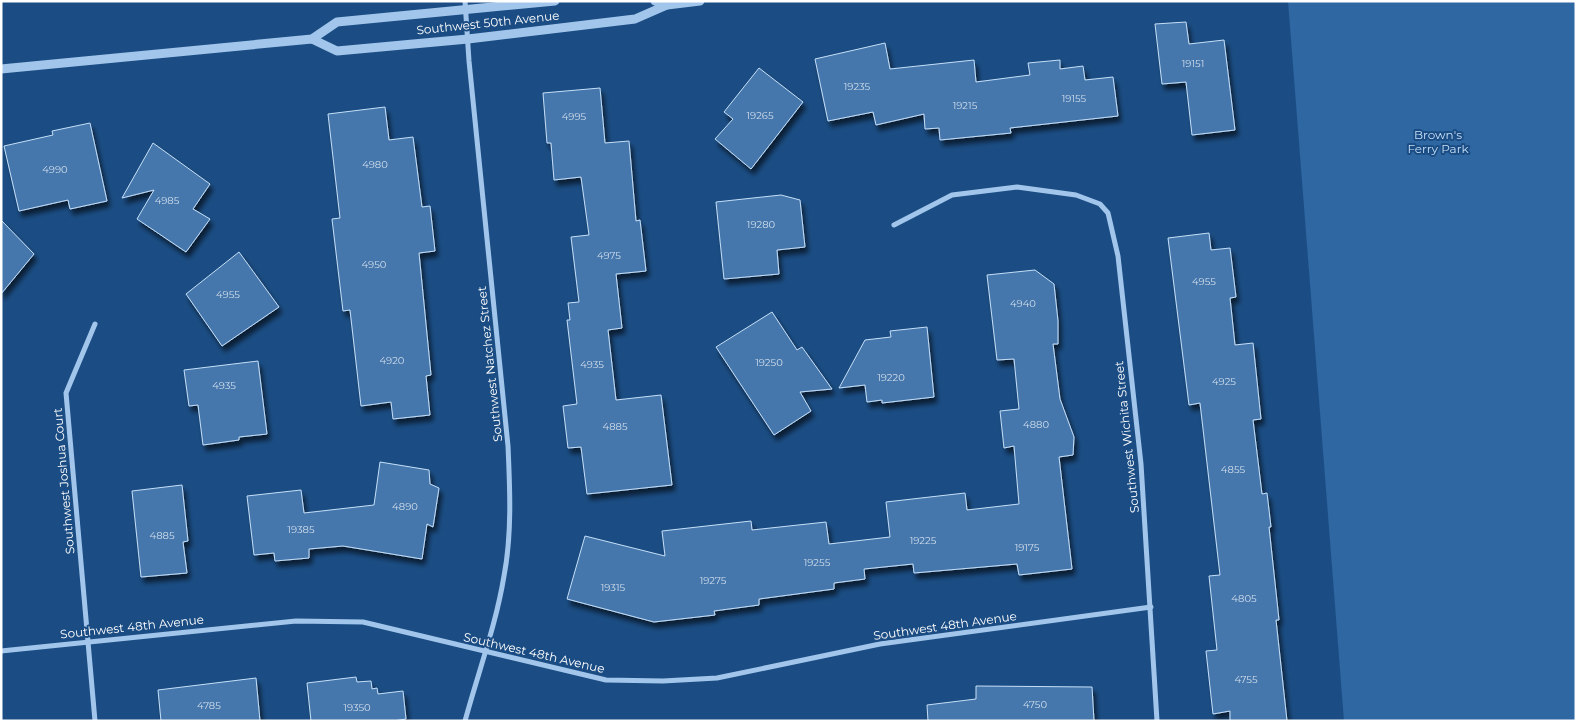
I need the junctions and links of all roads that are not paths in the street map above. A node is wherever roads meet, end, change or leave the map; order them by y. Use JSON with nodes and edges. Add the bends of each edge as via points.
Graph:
{"nodes":[{"id":1,"x":555,"y":1,"type":"edge"},
{"id":2,"x":655,"y":1,"type":"edge"},
{"id":3,"x":700,"y":1,"type":"edge"},
{"id":4,"x":466,"y":5,"type":"edge"},
{"id":5,"x":667,"y":5,"type":"junction"},
{"id":6,"x":468,"y":39,"type":"junction"},
{"id":7,"x":312,"y":40,"type":"junction"},
{"id":8,"x":1,"y":69,"type":"edge"},
{"id":9,"x":894,"y":226,"type":"dead end"},
{"id":10,"x":95,"y":324,"type":"dead end"},
{"id":11,"x":1151,"y":607,"type":"junction"},
{"id":12,"x":88,"y":641,"type":"junction"},
{"id":13,"x":1,"y":651,"type":"edge"},
{"id":14,"x":485,"y":652,"type":"junction"},
{"id":15,"x":95,"y":721,"type":"edge"},
{"id":16,"x":465,"y":721,"type":"edge"},
{"id":17,"x":1158,"y":721,"type":"edge"}],
"edges":[{"from":1,"to":4,"type":"street","name":"Southwest 50th Avenue"},
{"from":2,"to":5,"type":"street","name":"Southwest 50th Avenue"},
{"from":3,"to":5,"type":"street","name":"Southwest 50th Avenue"},
{"from":4,"to":6,"type":"street","name":"Southwest Natchez Street"},
{"from":4,"to":7,"type":"street","name":"Southwest 50th Avenue","via":[[338,22]]},
{"from":5,"to":6,"type":"street","name":"Southwest 50th Avenue","via":[[635,19]]},
{"from":6,"to":7,"type":"street","name":"Southwest 50th Avenue","via":[[337,51]]},
{"from":6,"to":14,"type":"street","name":"Southwest Natchez Street","via":[[508,446],[509,535],[498,609]]},
{"from":7,"to":8,"type":"street","name":"Southwest 50th Avenue"},
{"from":9,"to":11,"type":"street","name":"Southwest Wichita Street","via":[[952,195],[1017,188],[1076,195],[1100,204],[1108,213],[1118,256],[1141,464]]},
{"from":10,"to":12,"type":"street","name":"Southwest Joshua Court","via":[[66,393]]},
{"from":11,"to":14,"type":"street","name":"Southwest 48th Avenue","via":[[880,644],[717,678],[606,680]]},
{"from":11,"to":17,"type":"street","name":"Southwest Wichita Street"},
{"from":12,"to":13,"type":"street","name":"Southwest 48th Avenue"},
{"from":12,"to":14,"type":"street","name":"Southwest 48th Avenue","via":[[296,621],[336,621],[363,622]]},
{"from":12,"to":15,"type":"street","name":"Southwest Joshua Court"},
{"from":14,"to":16,"type":"street","name":"Southwest Natchez Street"}]}
